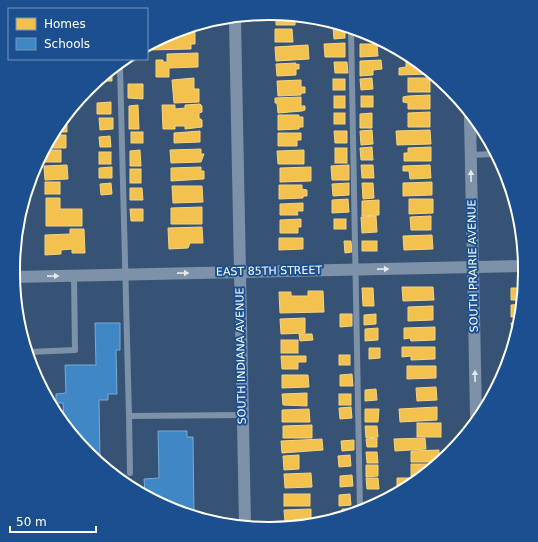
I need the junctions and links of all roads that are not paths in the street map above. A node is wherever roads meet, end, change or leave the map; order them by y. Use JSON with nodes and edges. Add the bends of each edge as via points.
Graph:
{"nodes":[{"id":1,"x":235,"y":22,"type":"edge"},
{"id":2,"x":351,"y":34,"type":"edge"},
{"id":3,"x":120,"y":69,"type":"edge"},
{"id":4,"x":470,"y":122,"type":"edge"},
{"id":5,"x":490,"y":154,"type":"edge"},
{"id":6,"x":471,"y":155,"type":"junction"},
{"id":7,"x":518,"y":266,"type":"edge"},
{"id":8,"x":473,"y":267,"type":"junction"},
{"id":9,"x":356,"y":270,"type":"junction"},
{"id":10,"x":240,"y":272,"type":"junction"},
{"id":11,"x":124,"y":275,"type":"junction"},
{"id":12,"x":74,"y":276,"type":"junction"},
{"id":13,"x":20,"y":277,"type":"edge"},
{"id":14,"x":33,"y":352,"type":"edge"},
{"id":15,"x":476,"y":411,"type":"edge"},
{"id":16,"x":242,"y":415,"type":"junction"},
{"id":17,"x":129,"y":416,"type":"junction"},
{"id":18,"x":130,"y":473,"type":"dead end"},
{"id":19,"x":360,"y":505,"type":"edge"},
{"id":20,"x":245,"y":521,"type":"edge"}],
"edges":[{"from":1,"to":10,"type":"street","name":"SOUTH INDIANA AVENUE"},
{"from":2,"to":9,"type":"lane"},
{"from":3,"to":11,"type":"lane"},
{"from":4,"to":6,"type":"street","name":"SOUTH PRAIRIE AVENUE"},
{"from":5,"to":6,"type":"lane"},
{"from":8,"to":6,"type":"street","name":"SOUTH PRAIRIE AVENUE","one_way":true},
{"from":7,"to":8,"type":"street","name":"EAST 85TH STREET"},
{"from":9,"to":8,"type":"street","name":"EAST 85TH STREET","one_way":true},
{"from":15,"to":8,"type":"street","name":"SOUTH PRAIRIE AVENUE","one_way":true},
{"from":9,"to":10,"type":"street","name":"EAST 85TH STREET"},
{"from":9,"to":19,"type":"lane"},
{"from":11,"to":10,"type":"street","name":"EAST 85TH STREET","one_way":true},
{"from":10,"to":16,"type":"street","name":"SOUTH INDIANA AVENUE"},
{"from":11,"to":12,"type":"street","name":"EAST 85TH STREET"},
{"from":11,"to":17,"type":"lane"},
{"from":13,"to":12,"type":"street","name":"EAST 85TH STREET","one_way":true},
{"from":12,"to":14,"type":"lane","via":[[75,350]]},
{"from":16,"to":17,"type":"lane"},
{"from":16,"to":20,"type":"street","name":"SOUTH INDIANA AVENUE"},
{"from":17,"to":18,"type":"lane"}]}
